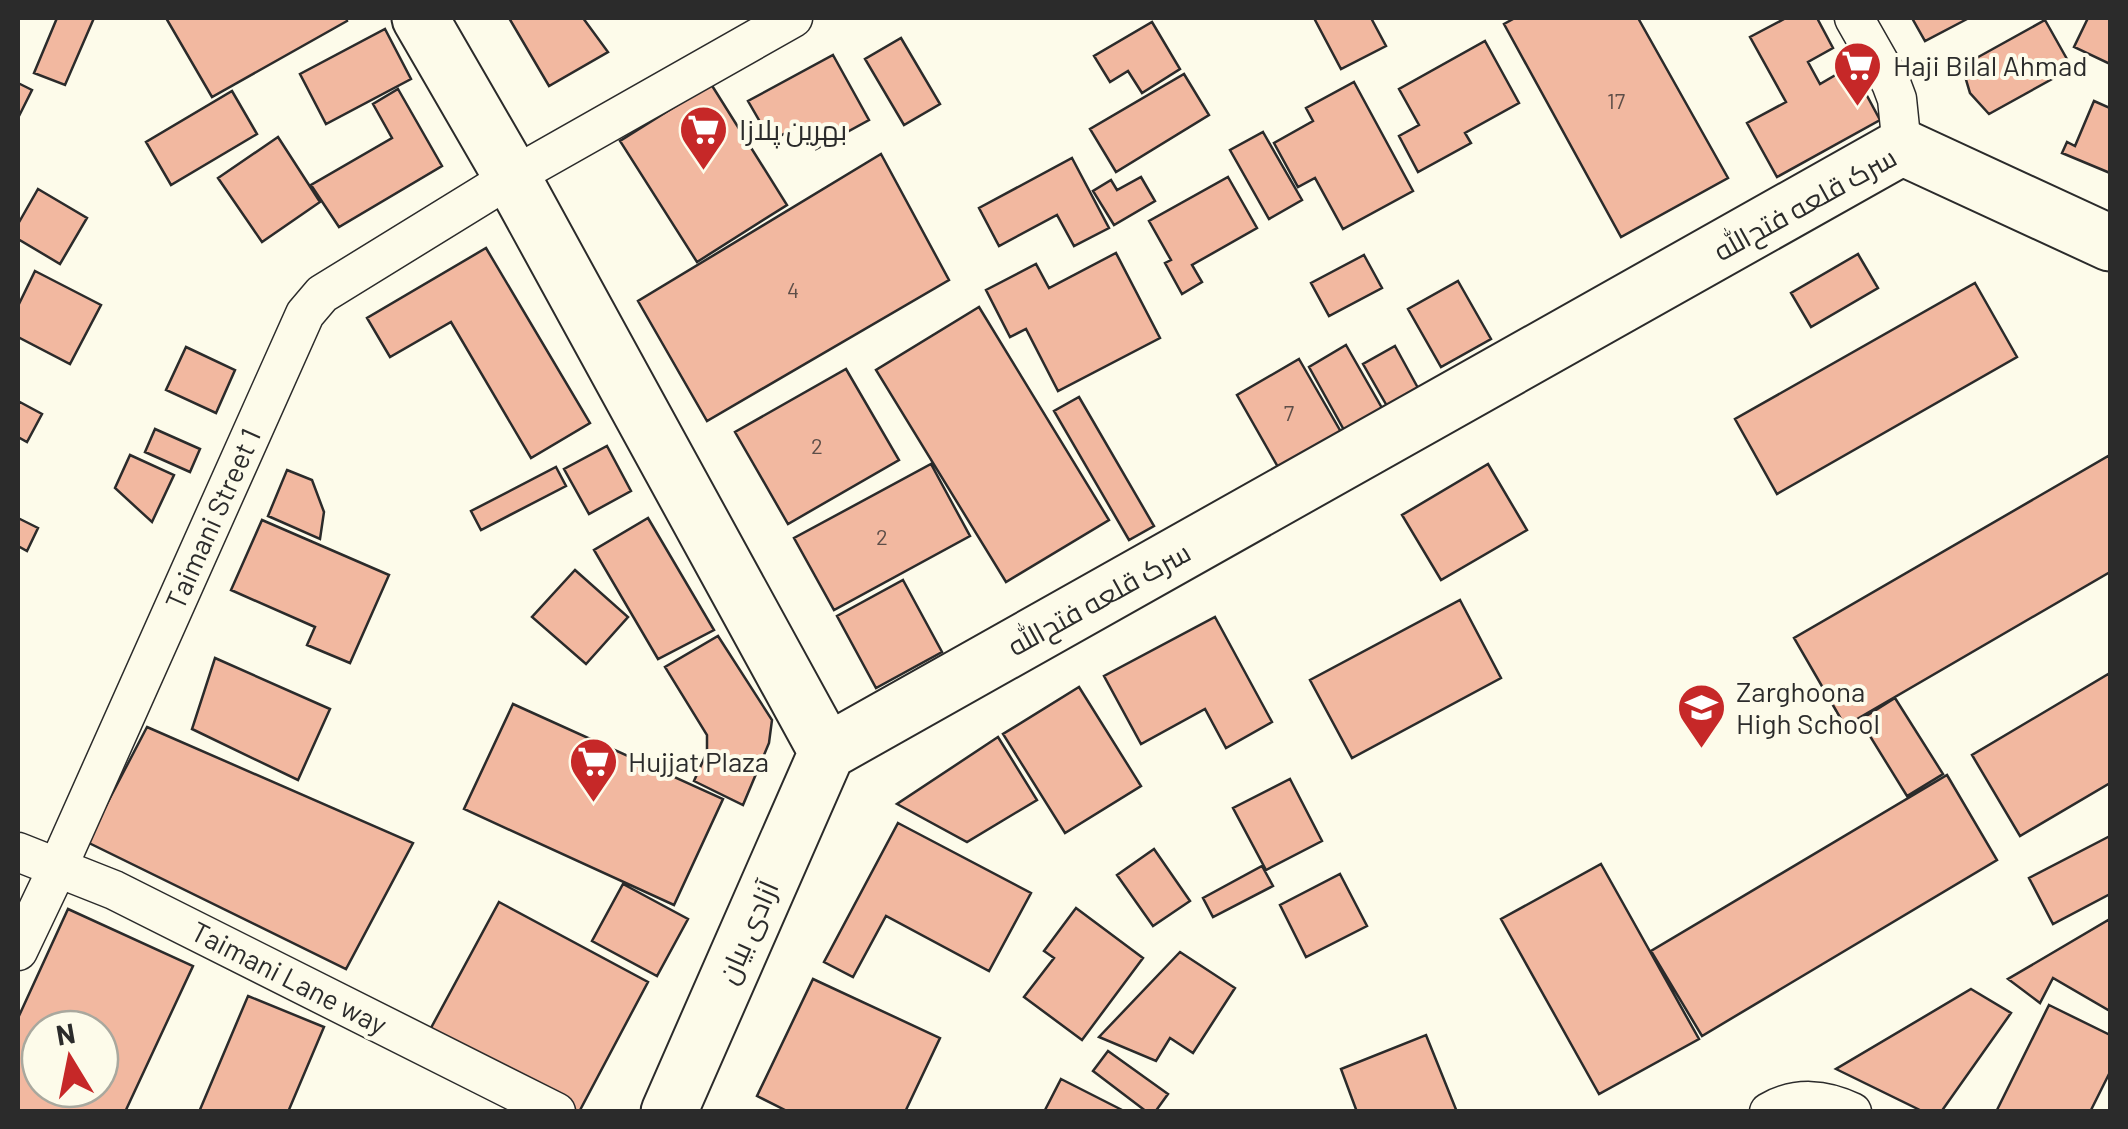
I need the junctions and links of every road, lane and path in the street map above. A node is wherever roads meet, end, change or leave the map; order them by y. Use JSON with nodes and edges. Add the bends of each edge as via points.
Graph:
{"nodes":[{"id":1,"x":420,"y":18,"type":"edge"},
{"id":2,"x":793,"y":18,"type":"edge"},
{"id":3,"x":1854,"y":18,"type":"edge"},
{"id":4,"x":1902,"y":147,"type":"junction"},
{"id":5,"x":512,"y":177,"type":"junction"},
{"id":6,"x":2110,"y":243,"type":"edge"},
{"id":7,"x":827,"y":752,"type":"junction"},
{"id":8,"x":18,"y":852,"type":"edge"},
{"id":9,"x":58,"y":869,"type":"junction"},
{"id":10,"x":18,"y":951,"type":"edge"},
{"id":11,"x":556,"y":1112,"type":"edge"},
{"id":12,"x":669,"y":1112,"type":"edge"},
{"id":13,"x":1769,"y":1112,"type":"edge"},
{"id":14,"x":1852,"y":1112,"type":"edge"}],
"edges":[{"from":1,"to":5,"type":"main road"},
{"from":2,"to":5,"type":"street","name":"Taimani Street 1"},
{"from":3,"to":4,"type":"street","via":[[1897,99]]},
{"from":4,"to":6,"type":"main road","name":"سرک قلعه فتح‌الله"},
{"from":4,"to":7,"type":"main road","name":"سرک قلعه فتح‌الله"},
{"from":5,"to":7,"type":"main road"},
{"from":5,"to":9,"type":"street","name":"Taimani Street 1","via":[[322,294],[305,314]]},
{"from":7,"to":12,"type":"main road","name":"آزادی بیان"},
{"from":8,"to":9,"type":"street","name":"Taimani Lane way"},
{"from":9,"to":10,"type":"street","name":"Taimani Street 1"},
{"from":9,"to":11,"type":"street","name":"Taimani Lane way","via":[[114,890]]},
{"from":13,"to":14,"type":"street","via":[[1804,1100]]}]}
